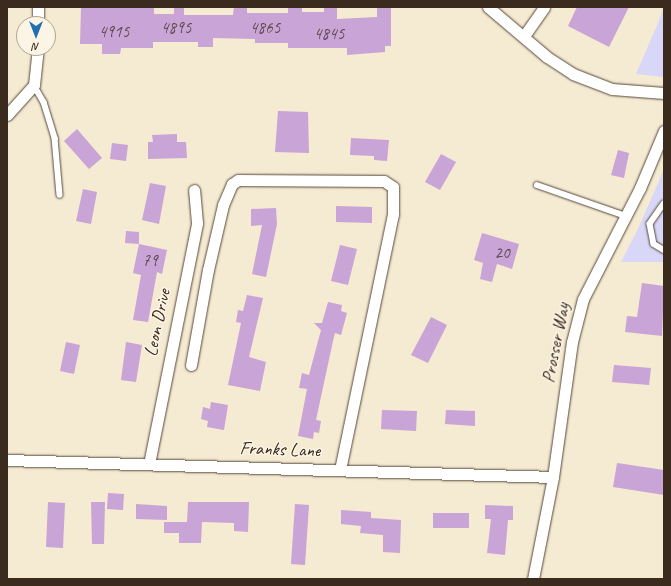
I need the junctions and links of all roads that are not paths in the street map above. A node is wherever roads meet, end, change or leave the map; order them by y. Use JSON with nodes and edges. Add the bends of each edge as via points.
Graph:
{"nodes":[{"id":1,"x":488,"y":7,"type":"edge"},
{"id":2,"x":544,"y":7,"type":"edge"},
{"id":3,"x":524,"y":36,"type":"junction"},
{"id":4,"x":37,"y":56,"type":"edge"},
{"id":5,"x":34,"y":85,"type":"junction"},
{"id":6,"x":664,"y":93,"type":"edge"},
{"id":7,"x":7,"y":115,"type":"edge"},
{"id":8,"x":664,"y":131,"type":"edge"},
{"id":9,"x":537,"y":185,"type":"dead end"},
{"id":10,"x":194,"y":190,"type":"dead end"},
{"id":11,"x":60,"y":195,"type":"dead end"},
{"id":12,"x":664,"y":204,"type":"edge"},
{"id":13,"x":627,"y":216,"type":"junction"},
{"id":14,"x":664,"y":250,"type":"edge"},
{"id":15,"x":191,"y":365,"type":"dead end"},
{"id":16,"x":7,"y":460,"type":"edge"},
{"id":17,"x":149,"y":464,"type":"junction"},
{"id":18,"x":7,"y":466,"type":"edge"},
{"id":19,"x":340,"y":470,"type":"junction"},
{"id":20,"x":553,"y":477,"type":"junction"},
{"id":21,"x":533,"y":579,"type":"edge"}],
"edges":[{"from":1,"to":3,"type":"street"},
{"from":2,"to":3,"type":"street"},
{"from":3,"to":6,"type":"street","via":[[547,57],[586,80],[612,89]]},
{"from":4,"to":5,"type":"street"},
{"from":5,"to":7,"type":"street"},
{"from":5,"to":11,"type":"lane","via":[[44,102],[55,138]]},
{"from":8,"to":13,"type":"street","name":"Prosser Way"},
{"from":9,"to":13,"type":"lane"},
{"from":10,"to":17,"type":"street","name":"Leon Drive","via":[[197,223]]},
{"from":12,"to":14,"type":"lane","via":[[650,224],[654,244]]},
{"from":13,"to":20,"type":"street","name":"Prosser Way","via":[[589,283],[577,320]]},
{"from":15,"to":19,"type":"street","via":[[210,262],[225,198],[232,184],[238,180],[384,181],[393,187],[393,214],[368,324]]},
{"from":16,"to":17,"type":"street","name":"Franks Lane"},
{"from":16,"to":18,"type":"street"},
{"from":17,"to":19,"type":"street","name":"Franks Lane"},
{"from":19,"to":20,"type":"street","name":"Franks Lane"},
{"from":20,"to":21,"type":"street","name":"Prosser Way"}]}
